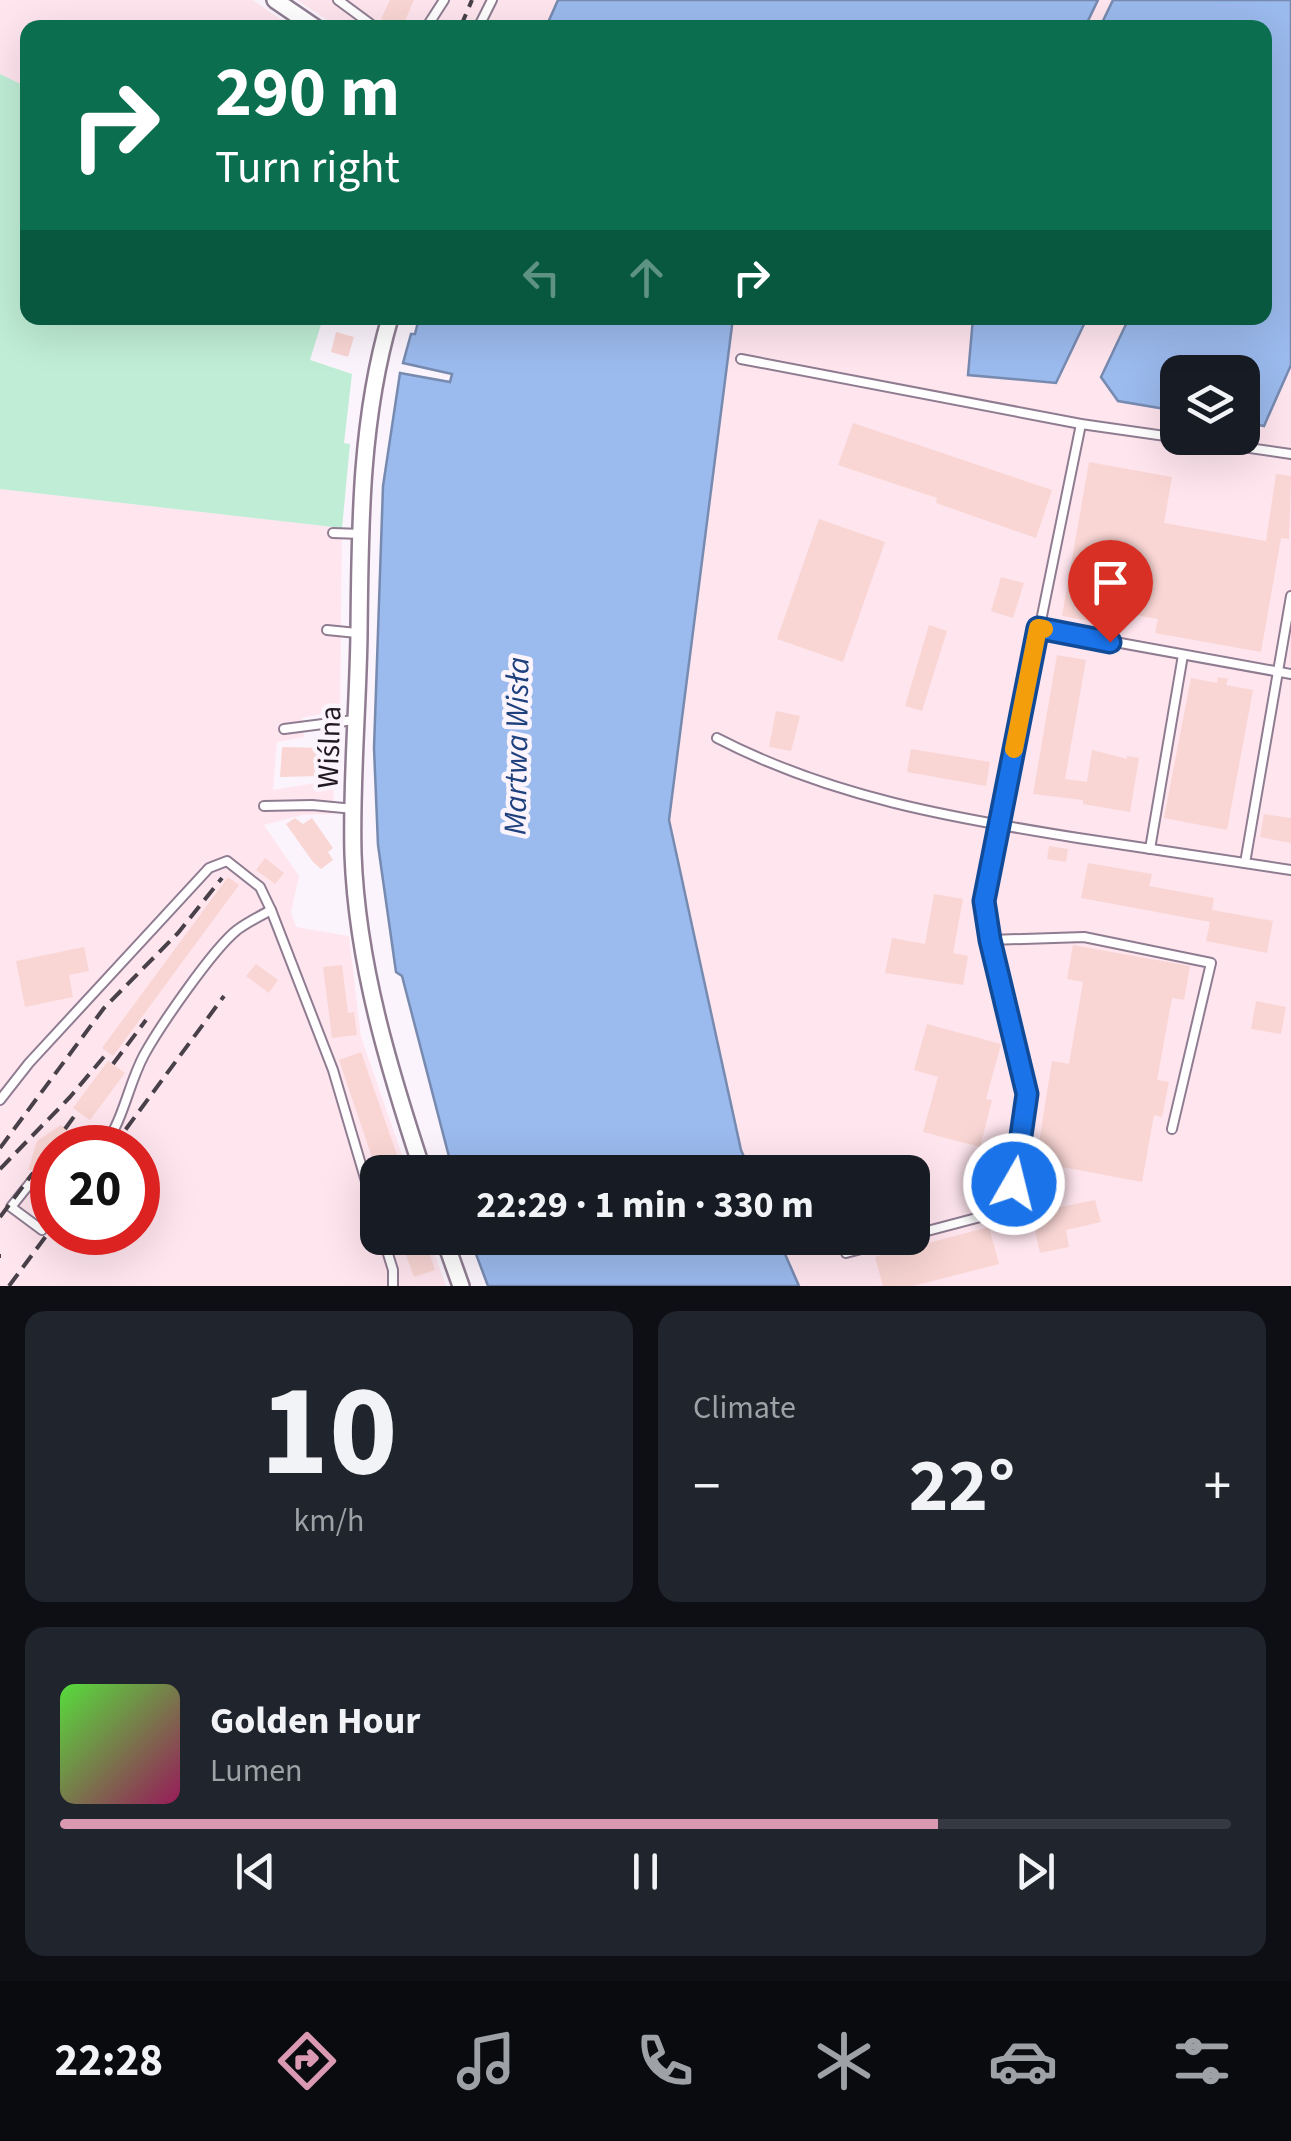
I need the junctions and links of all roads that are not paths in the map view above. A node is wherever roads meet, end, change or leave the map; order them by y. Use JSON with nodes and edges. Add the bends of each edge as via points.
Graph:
{"nodes":[{"id":1,"x":275,"y":0,"type":"edge"},
{"id":2,"x":338,"y":0,"type":"edge"},
{"id":3,"x":304,"y":20,"type":"edge"},
{"id":4,"x":365,"y":20,"type":"edge"},
{"id":5,"x":388,"y":325,"type":"edge"},
{"id":6,"x":741,"y":359,"type":"dead end"},
{"id":7,"x":1082,"y":424,"type":"junction"},
{"id":8,"x":1291,"y":454,"type":"edge"},
{"id":9,"x":333,"y":533,"type":"dead end"},
{"id":10,"x":362,"y":534,"type":"junction"},
{"id":11,"x":1291,"y":596,"type":"edge"},
{"id":12,"x":1038,"y":628,"type":"junction"},
{"id":13,"x":327,"y":630,"type":"dead end"},
{"id":14,"x":359,"y":633,"type":"junction"},
{"id":15,"x":1183,"y":655,"type":"junction"},
{"id":16,"x":1278,"y":672,"type":"junction"},
{"id":17,"x":1291,"y":674,"type":"edge"},
{"id":18,"x":357,"y":720,"type":"junction"},
{"id":19,"x":284,"y":729,"type":"dead end"},
{"id":20,"x":717,"y":738,"type":"dead end"},
{"id":21,"x":264,"y":806,"type":"dead end"},
{"id":22,"x":354,"y":809,"type":"junction"},
{"id":23,"x":998,"y":825,"type":"junction"},
{"id":24,"x":1150,"y":848,"type":"junction"},
{"id":25,"x":1244,"y":863,"type":"junction"},
{"id":26,"x":1291,"y":870,"type":"edge"},
{"id":27,"x":271,"y":910,"type":"junction"},
{"id":28,"x":990,"y":940,"type":"junction"},
{"id":29,"x":0,"y":1100,"type":"edge"},
{"id":30,"x":118,"y":1125,"type":"edge"},
{"id":31,"x":1172,"y":1129,"type":"dead end"},
{"id":32,"x":417,"y":1155,"type":"edge"},
{"id":33,"x":360,"y":1161,"type":"edge"},
{"id":34,"x":30,"y":1182,"type":"edge"},
{"id":35,"x":30,"y":1221,"type":"edge"},
{"id":36,"x":930,"y":1230,"type":"edge"},
{"id":37,"x":388,"y":1255,"type":"edge"},
{"id":38,"x":450,"y":1255,"type":"edge"},
{"id":39,"x":392,"y":1286,"type":"edge"},
{"id":40,"x":462,"y":1286,"type":"edge"}],
"edges":[{"from":1,"to":3,"type":"street"},
{"from":2,"to":4,"type":"lane"},
{"from":5,"to":10,"type":"street","name":"Wiślna","via":[[366,433]]},
{"from":6,"to":7,"type":"lane"},
{"from":7,"to":8,"type":"lane"},
{"from":7,"to":12,"type":"lane"},
{"from":9,"to":10,"type":"lane"},
{"from":10,"to":14,"type":"street","name":"Wiślna"},
{"from":11,"to":16,"type":"lane"},
{"from":12,"to":15,"type":"lane"},
{"from":12,"to":23,"type":"lane"},
{"from":13,"to":14,"type":"lane"},
{"from":14,"to":18,"type":"street","name":"Wiślna"},
{"from":15,"to":16,"type":"lane"},
{"from":15,"to":24,"type":"lane"},
{"from":16,"to":17,"type":"lane"},
{"from":16,"to":25,"type":"lane"},
{"from":18,"to":19,"type":"lane"},
{"from":18,"to":22,"type":"street","name":"Wiślna"},
{"from":20,"to":23,"type":"lane","via":[[818,784]]},
{"from":21,"to":22,"type":"lane"},
{"from":22,"to":32,"type":"street","name":"Wiślna","via":[[356,890],[373,1003]]},
{"from":23,"to":24,"type":"lane"},
{"from":23,"to":28,"type":"lane","via":[[984,901]]},
{"from":24,"to":25,"type":"lane"},
{"from":25,"to":26,"type":"lane"},
{"from":27,"to":29,"type":"lane","via":[[260,887],[227,861],[210,868]]},
{"from":27,"to":30,"type":"lane","via":[[222,944],[162,1028],[143,1057]]},
{"from":27,"to":33,"type":"lane","via":[[333,1070]]},
{"from":28,"to":31,"type":"lane","via":[[1084,937],[1211,962]]},
{"from":28,"to":36,"type":"lane","via":[[1027,1094],[1014,1184],[1018,1207]]},
{"from":34,"to":35,"type":"lane","via":[[11,1207]]},
{"from":37,"to":39,"type":"lane"},
{"from":38,"to":40,"type":"street"}]}
